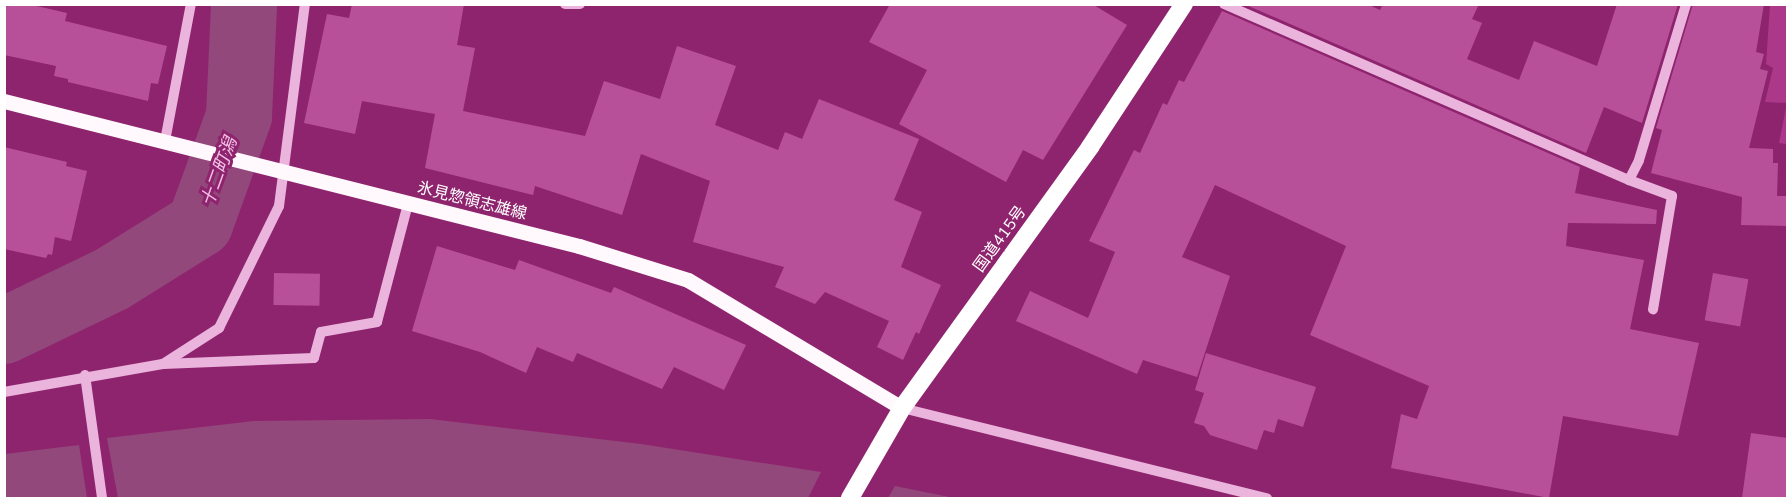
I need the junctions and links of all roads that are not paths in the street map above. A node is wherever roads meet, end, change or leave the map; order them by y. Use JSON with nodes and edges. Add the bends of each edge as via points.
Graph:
{"nodes":[{"id":1,"x":191,"y":4,"type":"edge"},
{"id":2,"x":305,"y":4,"type":"edge"},
{"id":3,"x":564,"y":4,"type":"edge"},
{"id":4,"x":580,"y":4,"type":"edge"},
{"id":5,"x":1184,"y":4,"type":"edge"},
{"id":6,"x":1224,"y":4,"type":"edge"},
{"id":7,"x":1686,"y":4,"type":"edge"},
{"id":8,"x":4,"y":101,"type":"edge"},
{"id":9,"x":171,"y":143,"type":"junction"},
{"id":10,"x":274,"y":172,"type":"junction"},
{"id":11,"x":1629,"y":180,"type":"junction"},
{"id":12,"x":408,"y":204,"type":"junction"},
{"id":13,"x":1653,"y":309,"type":"dead end"},
{"id":14,"x":163,"y":364,"type":"junction"},
{"id":15,"x":85,"y":375,"type":"junction"},
{"id":16,"x":4,"y":392,"type":"edge"},
{"id":17,"x":902,"y":408,"type":"junction"},
{"id":18,"x":102,"y":498,"type":"edge"},
{"id":19,"x":850,"y":498,"type":"edge"},
{"id":20,"x":1267,"y":498,"type":"edge"}],
"edges":[{"from":1,"to":9,"type":"street"},
{"from":2,"to":10,"type":"street"},
{"from":3,"to":4,"type":"street"},
{"from":5,"to":17,"type":"highway","name":"国道415号","via":[[1090,147]]},
{"from":6,"to":11,"type":"street"},
{"from":7,"to":11,"type":"street","via":[[1639,160]]},
{"from":8,"to":9,"type":"main road","name":"氷見惣領志雄線"},
{"from":9,"to":10,"type":"main road","name":"氷見惣領志雄線"},
{"from":10,"to":12,"type":"main road","name":"氷見惣領志雄線"},
{"from":10,"to":14,"type":"street","via":[[279,207],[219,328]]},
{"from":11,"to":13,"type":"street","via":[[1672,196]]},
{"from":12,"to":14,"type":"street","via":[[377,322],[321,332],[314,358]]},
{"from":12,"to":17,"type":"main road","name":"氷見惣領志雄線","via":[[579,246],[688,280]]},
{"from":14,"to":15,"type":"street"},
{"from":15,"to":16,"type":"street"},
{"from":15,"to":18,"type":"street"},
{"from":17,"to":19,"type":"highway","name":"国道415号"},
{"from":17,"to":20,"type":"street"}]}
